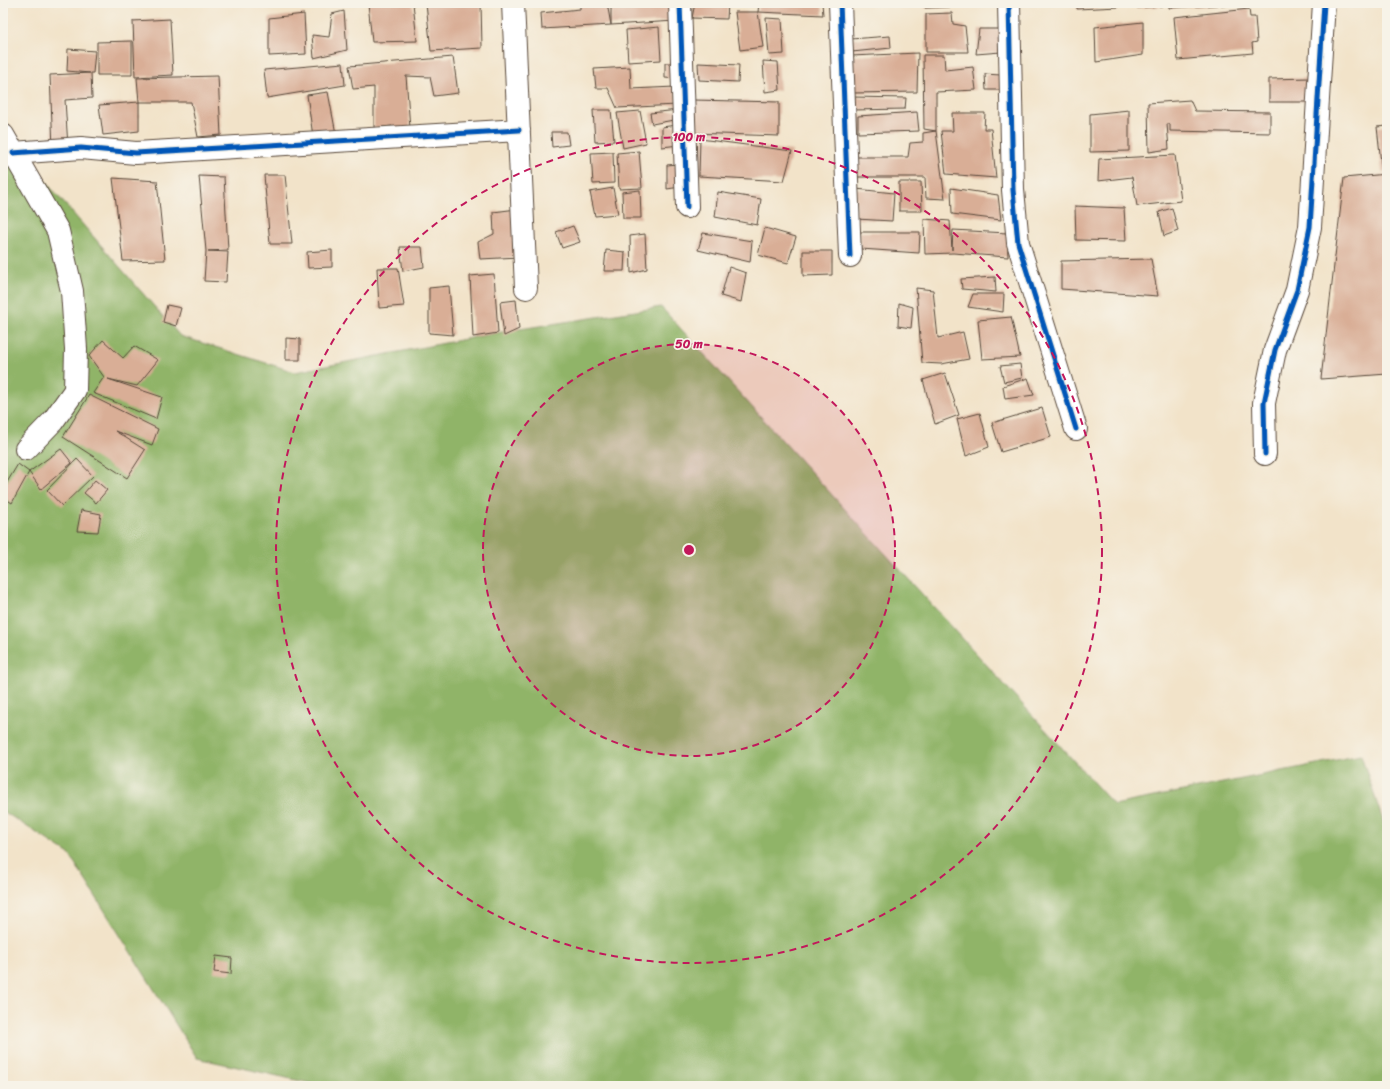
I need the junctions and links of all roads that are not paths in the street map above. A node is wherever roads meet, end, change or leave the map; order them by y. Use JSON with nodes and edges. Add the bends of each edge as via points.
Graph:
{"nodes":[{"id":1,"x":513,"y":3,"type":"edge"},
{"id":2,"x":680,"y":3,"type":"edge"},
{"id":3,"x":840,"y":3,"type":"edge"},
{"id":4,"x":1009,"y":3,"type":"edge"},
{"id":5,"x":1324,"y":3,"type":"edge"},
{"id":6,"x":519,"y":130,"type":"junction"},
{"id":7,"x":8,"y":144,"type":"edge"},
{"id":8,"x":687,"y":207,"type":"dead end"},
{"id":9,"x":850,"y":256,"type":"dead end"},
{"id":10,"x":526,"y":288,"type":"dead end"},
{"id":11,"x":1076,"y":429,"type":"dead end"},
{"id":12,"x":26,"y":449,"type":"dead end"},
{"id":13,"x":1265,"y":454,"type":"dead end"}],
"edges":[{"from":1,"to":6,"type":"street"},
{"from":2,"to":8,"type":"street"},
{"from":3,"to":9,"type":"street"},
{"from":4,"to":11,"type":"street","via":[[1013,190],[1018,243]]},
{"from":5,"to":13,"type":"street","via":[[1310,227],[1297,290],[1275,350],[1264,403]]},
{"from":6,"to":7,"type":"street","via":[[136,153]]},
{"from":6,"to":10,"type":"street"},
{"from":7,"to":12,"type":"street","via":[[58,231],[72,291],[76,349],[75,390],[53,421]]}]}
